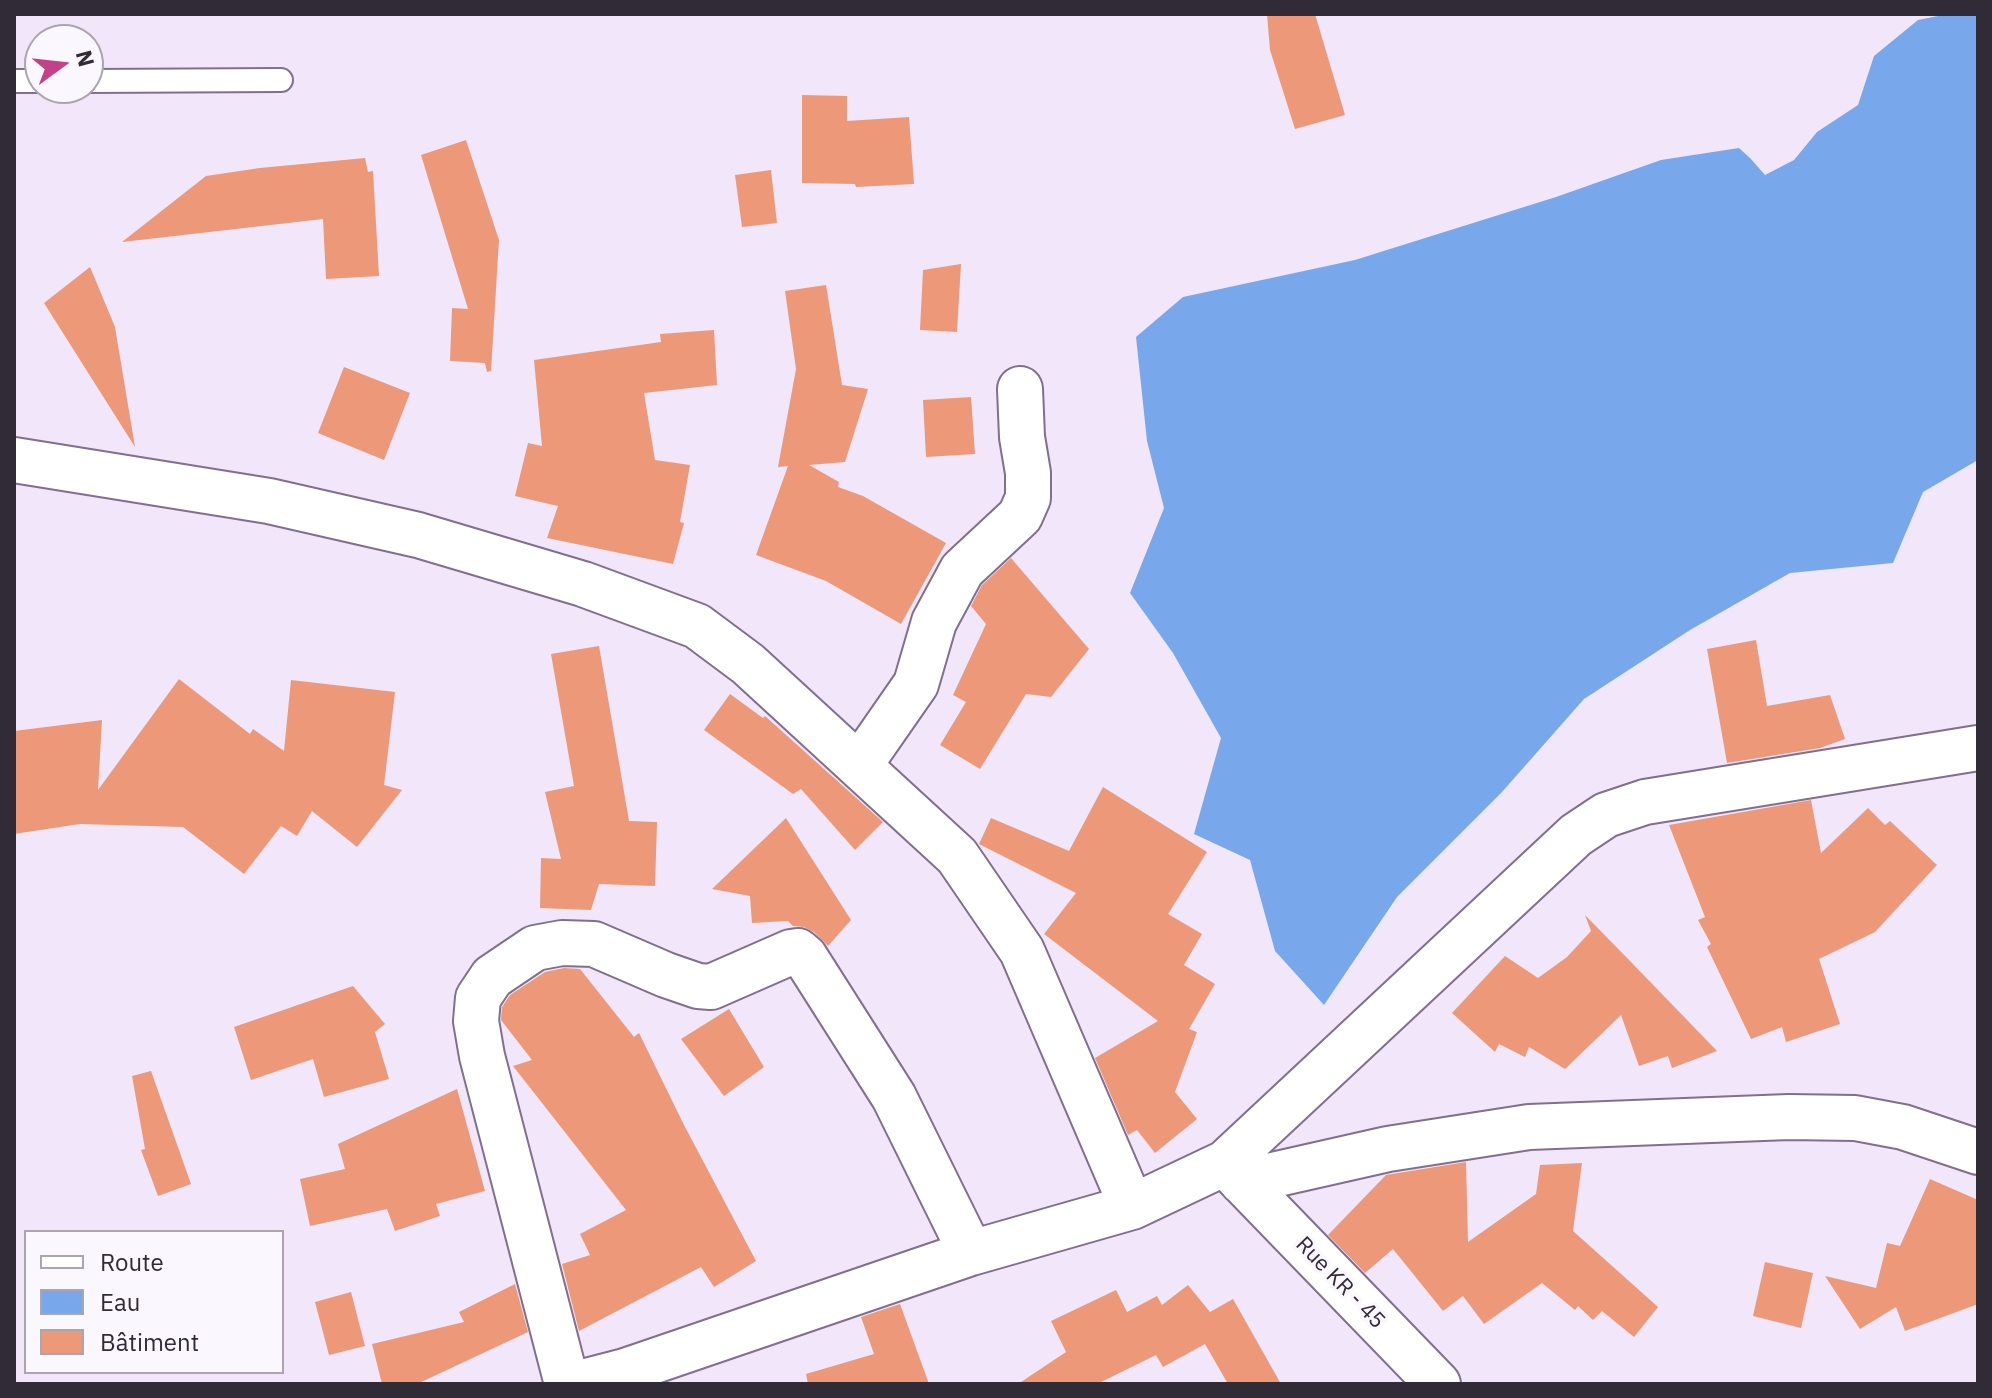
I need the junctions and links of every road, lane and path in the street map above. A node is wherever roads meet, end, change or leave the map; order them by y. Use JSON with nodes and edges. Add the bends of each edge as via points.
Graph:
{"nodes":[{"id":1,"x":281,"y":80,"type":"dead end"},
{"id":2,"x":104,"y":81,"type":"edge"},
{"id":3,"x":1020,"y":389,"type":"dead end"},
{"id":4,"x":14,"y":460,"type":"edge"},
{"id":5,"x":1978,"y":748,"type":"edge"},
{"id":6,"x":859,"y":766,"type":"junction"},
{"id":7,"x":1978,"y":1152,"type":"edge"},
{"id":8,"x":1233,"y":1173,"type":"junction"},
{"id":9,"x":1132,"y":1207,"type":"junction"},
{"id":10,"x":971,"y":1253,"type":"junction"},
{"id":11,"x":567,"y":1384,"type":"edge"},
{"id":12,"x":575,"y":1384,"type":"edge"},
{"id":13,"x":1438,"y":1384,"type":"edge"}],
"edges":[{"from":1,"to":2,"type":"lane"},
{"from":3,"to":6,"type":"street","via":[[1028,498],[1020,516],[962,570],[934,622],[916,684]]},
{"from":4,"to":6,"type":"street","via":[[269,501],[418,535],[638,603],[697,626],[748,664]]},
{"from":5,"to":8,"type":"street","via":[[1645,802],[1606,815],[1576,835]]},
{"from":6,"to":9,"type":"street","via":[[957,856],[1022,951]]},
{"from":7,"to":8,"type":"street","via":[[1903,1127],[1855,1118],[1789,1117],[1529,1127]]},
{"from":8,"to":9,"type":"street"},
{"from":8,"to":13,"type":"street","name":"Rue KR - 45"},
{"from":9,"to":10,"type":"street"},
{"from":10,"to":11,"type":"street","via":[[894,1097],[798,951],[711,987],[666,975],[594,944],[535,948],[492,977],[478,998],[476,1021]]},
{"from":10,"to":12,"type":"street"}]}
